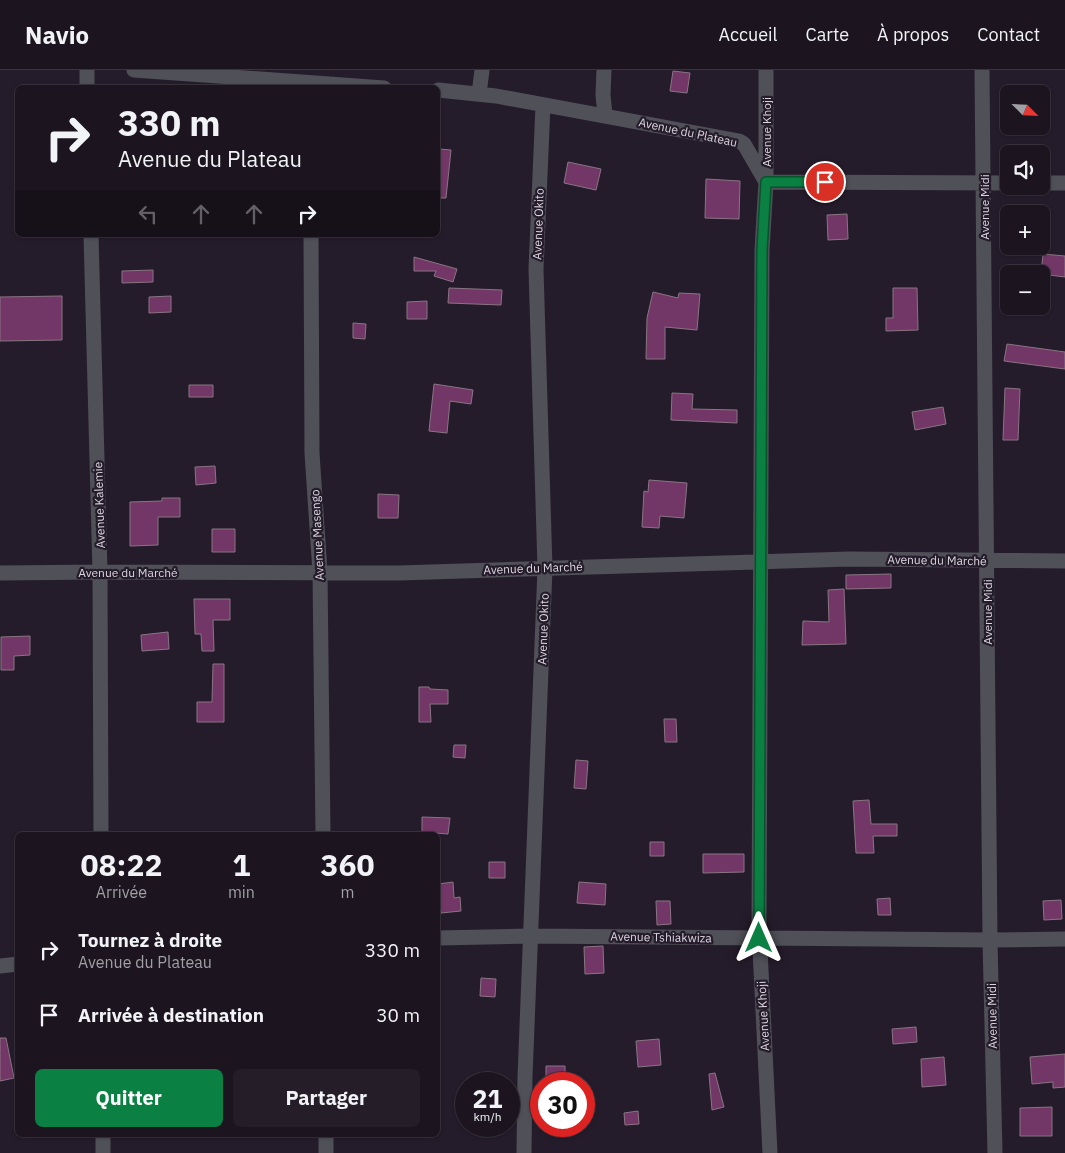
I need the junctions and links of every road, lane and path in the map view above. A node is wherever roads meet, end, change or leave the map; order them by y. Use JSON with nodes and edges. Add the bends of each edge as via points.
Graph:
{"nodes":[{"id":1,"x":87,"y":70,"type":"edge"},
{"id":2,"x":134,"y":70,"type":"edge"},
{"id":3,"x":482,"y":70,"type":"edge"},
{"id":4,"x":604,"y":70,"type":"edge"},
{"id":5,"x":766,"y":70,"type":"edge"},
{"id":6,"x":982,"y":70,"type":"edge"},
{"id":7,"x":350,"y":77,"type":"edge"},
{"id":8,"x":87,"y":85,"type":"edge"},
{"id":9,"x":312,"y":85,"type":"edge"},
{"id":10,"x":375,"y":85,"type":"edge"},
{"id":11,"x":440,"y":90,"type":"edge"},
{"id":12,"x":479,"y":94,"type":"junction"},
{"id":13,"x":543,"y":105,"type":"junction"},
{"id":14,"x":605,"y":115,"type":"junction"},
{"id":15,"x":766,"y":182,"type":"junction"},
{"id":16,"x":984,"y":183,"type":"junction"},
{"id":17,"x":1000,"y":183,"type":"edge"},
{"id":18,"x":1050,"y":183,"type":"edge"},
{"id":19,"x":1065,"y":183,"type":"edge"},
{"id":20,"x":91,"y":237,"type":"edge"},
{"id":21,"x":311,"y":237,"type":"edge"},
{"id":22,"x":762,"y":560,"type":"junction"},
{"id":23,"x":987,"y":561,"type":"junction"},
{"id":24,"x":1065,"y":561,"type":"edge"},
{"id":25,"x":545,"y":568,"type":"junction"},
{"id":26,"x":100,"y":572,"type":"junction"},
{"id":27,"x":320,"y":572,"type":"junction"},
{"id":28,"x":0,"y":573,"type":"edge"},
{"id":29,"x":101,"y":832,"type":"edge"},
{"id":30,"x":323,"y":832,"type":"edge"},
{"id":31,"x":532,"y":936,"type":"junction"},
{"id":32,"x":440,"y":938,"type":"edge"},
{"id":33,"x":759,"y":938,"type":"junction"},
{"id":34,"x":1065,"y":939,"type":"edge"},
{"id":35,"x":990,"y":940,"type":"junction"},
{"id":36,"x":15,"y":964,"type":"edge"},
{"id":37,"x":0,"y":966,"type":"edge"},
{"id":38,"x":103,"y":1137,"type":"edge"},
{"id":39,"x":326,"y":1137,"type":"edge"},
{"id":40,"x":103,"y":1153,"type":"edge"},
{"id":41,"x":326,"y":1153,"type":"edge"},
{"id":42,"x":524,"y":1153,"type":"edge"},
{"id":43,"x":770,"y":1153,"type":"edge"},
{"id":44,"x":995,"y":1153,"type":"edge"}],
"edges":[{"from":1,"to":8,"type":"street"},
{"from":2,"to":9,"type":"street"},
{"from":3,"to":12,"type":"street"},
{"from":4,"to":14,"type":"street"},
{"from":5,"to":15,"type":"street","name":"Avenue Khoji"},
{"from":6,"to":16,"type":"street","name":"Avenue Midi"},
{"from":7,"to":9,"type":"street"},
{"from":7,"to":10,"type":"street"},
{"from":11,"to":12,"type":"street","name":"Avenue du Plateau"},
{"from":12,"to":13,"type":"street","name":"Avenue du Plateau"},
{"from":13,"to":14,"type":"street","name":"Avenue du Plateau"},
{"from":13,"to":25,"type":"street","name":"Avenue Okito","via":[[536,269]]},
{"from":14,"to":15,"type":"street","name":"Avenue du Plateau","via":[[740,141]]},
{"from":15,"to":16,"type":"street"},
{"from":15,"to":22,"type":"street","name":"Avenue Khoji","via":[[762,250]]},
{"from":16,"to":17,"type":"street"},
{"from":16,"to":23,"type":"street","name":"Avenue Midi"},
{"from":18,"to":19,"type":"street"},
{"from":20,"to":26,"type":"street","name":"Avenue Kalemie"},
{"from":21,"to":27,"type":"street","name":"Avenue Masengo","via":[[312,453]]},
{"from":22,"to":23,"type":"street","name":"Avenue du Marché"},
{"from":22,"to":25,"type":"street","name":"Avenue du Marché"},
{"from":22,"to":33,"type":"street","name":"Avenue Khoji"},
{"from":23,"to":24,"type":"street","name":"Avenue du Marché"},
{"from":23,"to":35,"type":"street","name":"Avenue Midi"},
{"from":25,"to":27,"type":"street","name":"Avenue du Marché"},
{"from":25,"to":31,"type":"street","name":"Avenue Okito"},
{"from":26,"to":27,"type":"street","name":"Avenue du Marché"},
{"from":26,"to":28,"type":"street","name":"Avenue du Marché"},
{"from":26,"to":29,"type":"street","name":"Avenue Kalemie"},
{"from":27,"to":30,"type":"street","name":"Avenue Masengo"},
{"from":31,"to":32,"type":"street","name":"Avenue Tshiakwiza"},
{"from":31,"to":33,"type":"street","name":"Avenue Tshiakwiza"},
{"from":31,"to":42,"type":"street","name":"Avenue Okito"},
{"from":33,"to":35,"type":"street","name":"Avenue Tshiakwiza"},
{"from":33,"to":43,"type":"street","name":"Avenue Khoji"},
{"from":34,"to":35,"type":"street","name":"Avenue Tshiakwiza"},
{"from":35,"to":44,"type":"street","name":"Avenue Midi"},
{"from":36,"to":37,"type":"street"},
{"from":38,"to":40,"type":"street"},
{"from":39,"to":41,"type":"street"}]}
